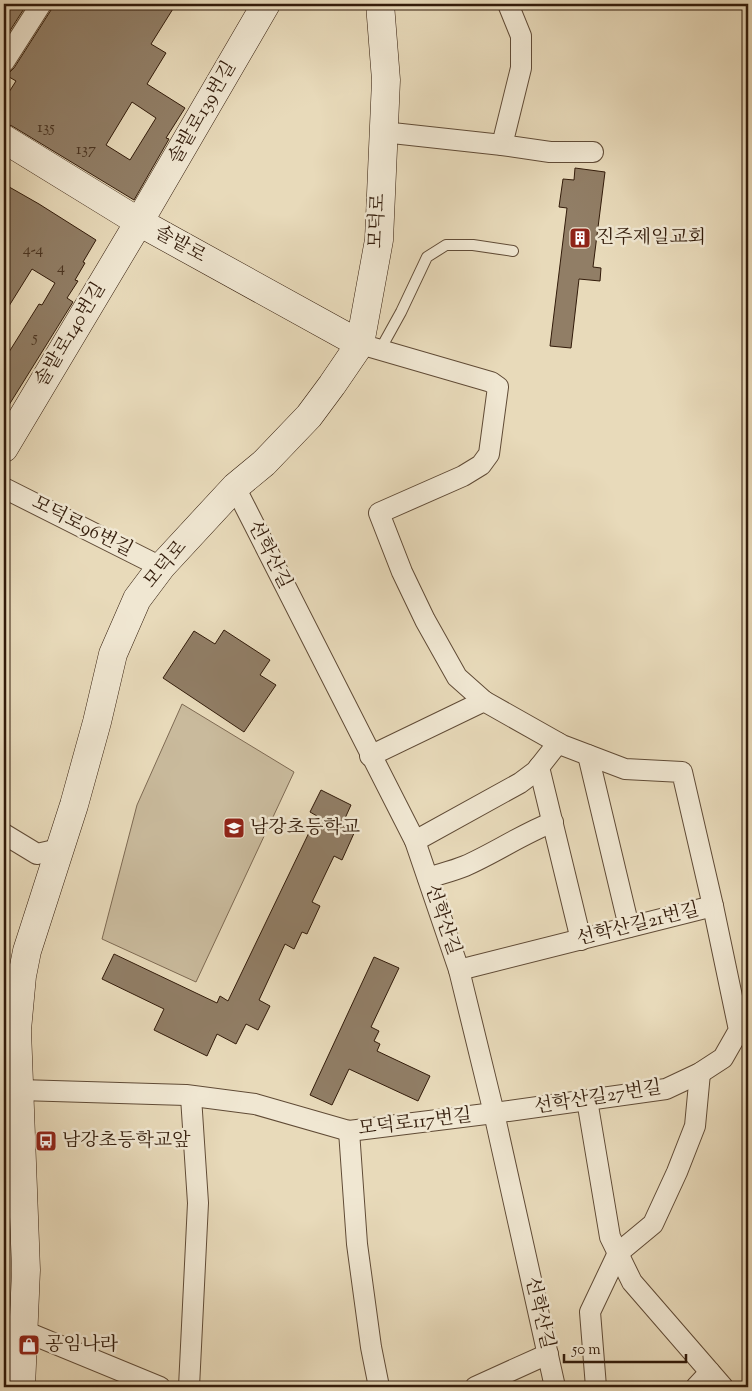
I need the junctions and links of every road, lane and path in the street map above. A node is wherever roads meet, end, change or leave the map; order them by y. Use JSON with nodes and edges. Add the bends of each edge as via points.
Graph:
{"nodes":[{"id":1,"x":41,"y":4,"type":"edge"},
{"id":2,"x":266,"y":4,"type":"edge"},
{"id":3,"x":380,"y":4,"type":"edge"},
{"id":4,"x":508,"y":4,"type":"edge"},
{"id":5,"x":4,"y":62,"type":"edge"},
{"id":6,"x":383,"y":132,"type":"junction"},
{"id":7,"x":4,"y":139,"type":"edge"},
{"id":8,"x":502,"y":145,"type":"junction"},
{"id":9,"x":593,"y":152,"type":"dead end"},
{"id":10,"x":139,"y":222,"type":"junction"},
{"id":11,"x":514,"y":251,"type":"dead end"},
{"id":12,"x":370,"y":347,"type":"junction"},
{"id":13,"x":4,"y":448,"type":"edge"},
{"id":14,"x":4,"y":488,"type":"edge"},
{"id":15,"x":235,"y":488,"type":"junction"},
{"id":16,"x":160,"y":566,"type":"junction"},
{"id":17,"x":484,"y":702,"type":"junction"},
{"id":18,"x":558,"y":743,"type":"junction"},
{"id":19,"x":588,"y":755,"type":"junction"},
{"id":20,"x":370,"y":756,"type":"junction"},
{"id":21,"x":540,"y":767,"type":"junction"},
{"id":22,"x":553,"y":822,"type":"junction"},
{"id":23,"x":4,"y":834,"type":"edge"},
{"id":24,"x":415,"y":841,"type":"junction"},
{"id":25,"x":59,"y":849,"type":"junction"},
{"id":26,"x":428,"y":878,"type":"junction"},
{"id":27,"x":713,"y":906,"type":"junction"},
{"id":28,"x":629,"y":927,"type":"junction"},
{"id":29,"x":581,"y":940,"type":"junction"},
{"id":30,"x":459,"y":970,"type":"junction"},
{"id":31,"x":700,"y":1073,"type":"junction"},
{"id":32,"x":20,"y":1090,"type":"junction"},
{"id":33,"x":191,"y":1097,"type":"junction"},
{"id":34,"x":587,"y":1100,"type":"junction"},
{"id":35,"x":494,"y":1113,"type":"junction"},
{"id":36,"x":349,"y":1131,"type":"junction"},
{"id":37,"x":16,"y":1161,"type":"edge"},
{"id":38,"x":4,"y":1207,"type":"edge"},
{"id":39,"x":618,"y":1253,"type":"junction"},
{"id":40,"x":24,"y":1332,"type":"junction"},
{"id":41,"x":548,"y":1354,"type":"junction"},
{"id":42,"x":710,"y":1372,"type":"junction"},
{"id":43,"x":21,"y":1387,"type":"edge"},
{"id":44,"x":160,"y":1387,"type":"edge"},
{"id":45,"x":189,"y":1387,"type":"edge"},
{"id":46,"x":379,"y":1387,"type":"edge"},
{"id":47,"x":475,"y":1387,"type":"edge"},
{"id":48,"x":555,"y":1387,"type":"edge"},
{"id":49,"x":596,"y":1387,"type":"edge"},
{"id":50,"x":696,"y":1387,"type":"edge"},
{"id":51,"x":723,"y":1387,"type":"edge"}],
"edges":[{"from":1,"to":5,"type":"street"},
{"from":2,"to":10,"type":"street","name":"솔밭로139번길"},
{"from":3,"to":6,"type":"street","name":"모덕로","via":[[386,80]]},
{"from":4,"to":8,"type":"street","via":[[521,36],[521,68]]},
{"from":6,"to":8,"type":"street"},
{"from":6,"to":12,"type":"street","name":"모덕로","via":[[380,240]]},
{"from":7,"to":10,"type":"street","name":"솔밭로"},
{"from":8,"to":9,"type":"street","via":[[550,152]]},
{"from":10,"to":12,"type":"street","name":"솔밭로"},
{"from":10,"to":13,"type":"street","name":"솔밭로140번길"},
{"from":11,"to":12,"type":"lane","via":[[446,245],[426,258],[401,312]]},
{"from":12,"to":15,"type":"street","name":"모덕로","via":[[264,463]]},
{"from":12,"to":17,"type":"street","via":[[491,382],[498,388],[489,454],[481,465],[379,513],[425,620],[457,677]]},
{"from":14,"to":16,"type":"street","name":"모덕로96번길"},
{"from":15,"to":16,"type":"street","name":"모덕로"},
{"from":15,"to":20,"type":"street","name":"선학산길"},
{"from":16,"to":25,"type":"street","name":"모덕로","via":[[137,599],[113,654]]},
{"from":17,"to":18,"type":"street"},
{"from":17,"to":20,"type":"street"},
{"from":18,"to":19,"type":"street"},
{"from":18,"to":21,"type":"street"},
{"from":19,"to":27,"type":"street","name":"선학산길21번길","via":[[625,769],[682,772]]},
{"from":19,"to":28,"type":"street"},
{"from":20,"to":24,"type":"street","name":"선학산길"},
{"from":21,"to":22,"type":"street"},
{"from":21,"to":24,"type":"street","via":[[520,783]]},
{"from":22,"to":26,"type":"street","via":[[464,866]]},
{"from":22,"to":29,"type":"street"},
{"from":23,"to":25,"type":"street","via":[[36,854]]},
{"from":24,"to":26,"type":"street","name":"선학산길"},
{"from":25,"to":32,"type":"street","name":"모덕로","via":[[22,976],[17,1030]]},
{"from":26,"to":30,"type":"street","name":"선학산길"},
{"from":27,"to":28,"type":"street","name":"선학산길21번길"},
{"from":27,"to":31,"type":"street","name":"선학산길27번길","via":[[739,1030],[723,1058]]},
{"from":28,"to":29,"type":"street","name":"선학산길21번길"},
{"from":29,"to":30,"type":"street","name":"선학산길21번길"},
{"from":30,"to":35,"type":"street","name":"선학산길"},
{"from":31,"to":34,"type":"street","name":"선학산길27번길","via":[[666,1088]]},
{"from":31,"to":39,"type":"street","via":[[695,1126],[677,1172],[653,1224]]},
{"from":32,"to":33,"type":"street","name":"모덕로117번길"},
{"from":32,"to":37,"type":"street","name":"모덕로"},
{"from":33,"to":36,"type":"street","name":"모덕로117번길","via":[[255,1104]]},
{"from":33,"to":45,"type":"street","via":[[198,1203]]},
{"from":34,"to":35,"type":"street","name":"선학산길27번길"},
{"from":34,"to":39,"type":"street","via":[[610,1237]]},
{"from":35,"to":36,"type":"street","name":"모덕로117번길"},
{"from":35,"to":41,"type":"street","name":"선학산길"},
{"from":36,"to":46,"type":"street","via":[[357,1244]]},
{"from":37,"to":38,"type":"street","name":"모덕로"},
{"from":37,"to":40,"type":"street","name":"모덕로","via":[[26,1270]]},
{"from":39,"to":42,"type":"street","via":[[632,1282]]},
{"from":39,"to":49,"type":"street","via":[[590,1312]]},
{"from":40,"to":43,"type":"street","name":"모덕로"},
{"from":40,"to":44,"type":"street"},
{"from":41,"to":47,"type":"street"},
{"from":41,"to":48,"type":"street","name":"선학산길"},
{"from":42,"to":50,"type":"street"},
{"from":42,"to":51,"type":"street"}]}
